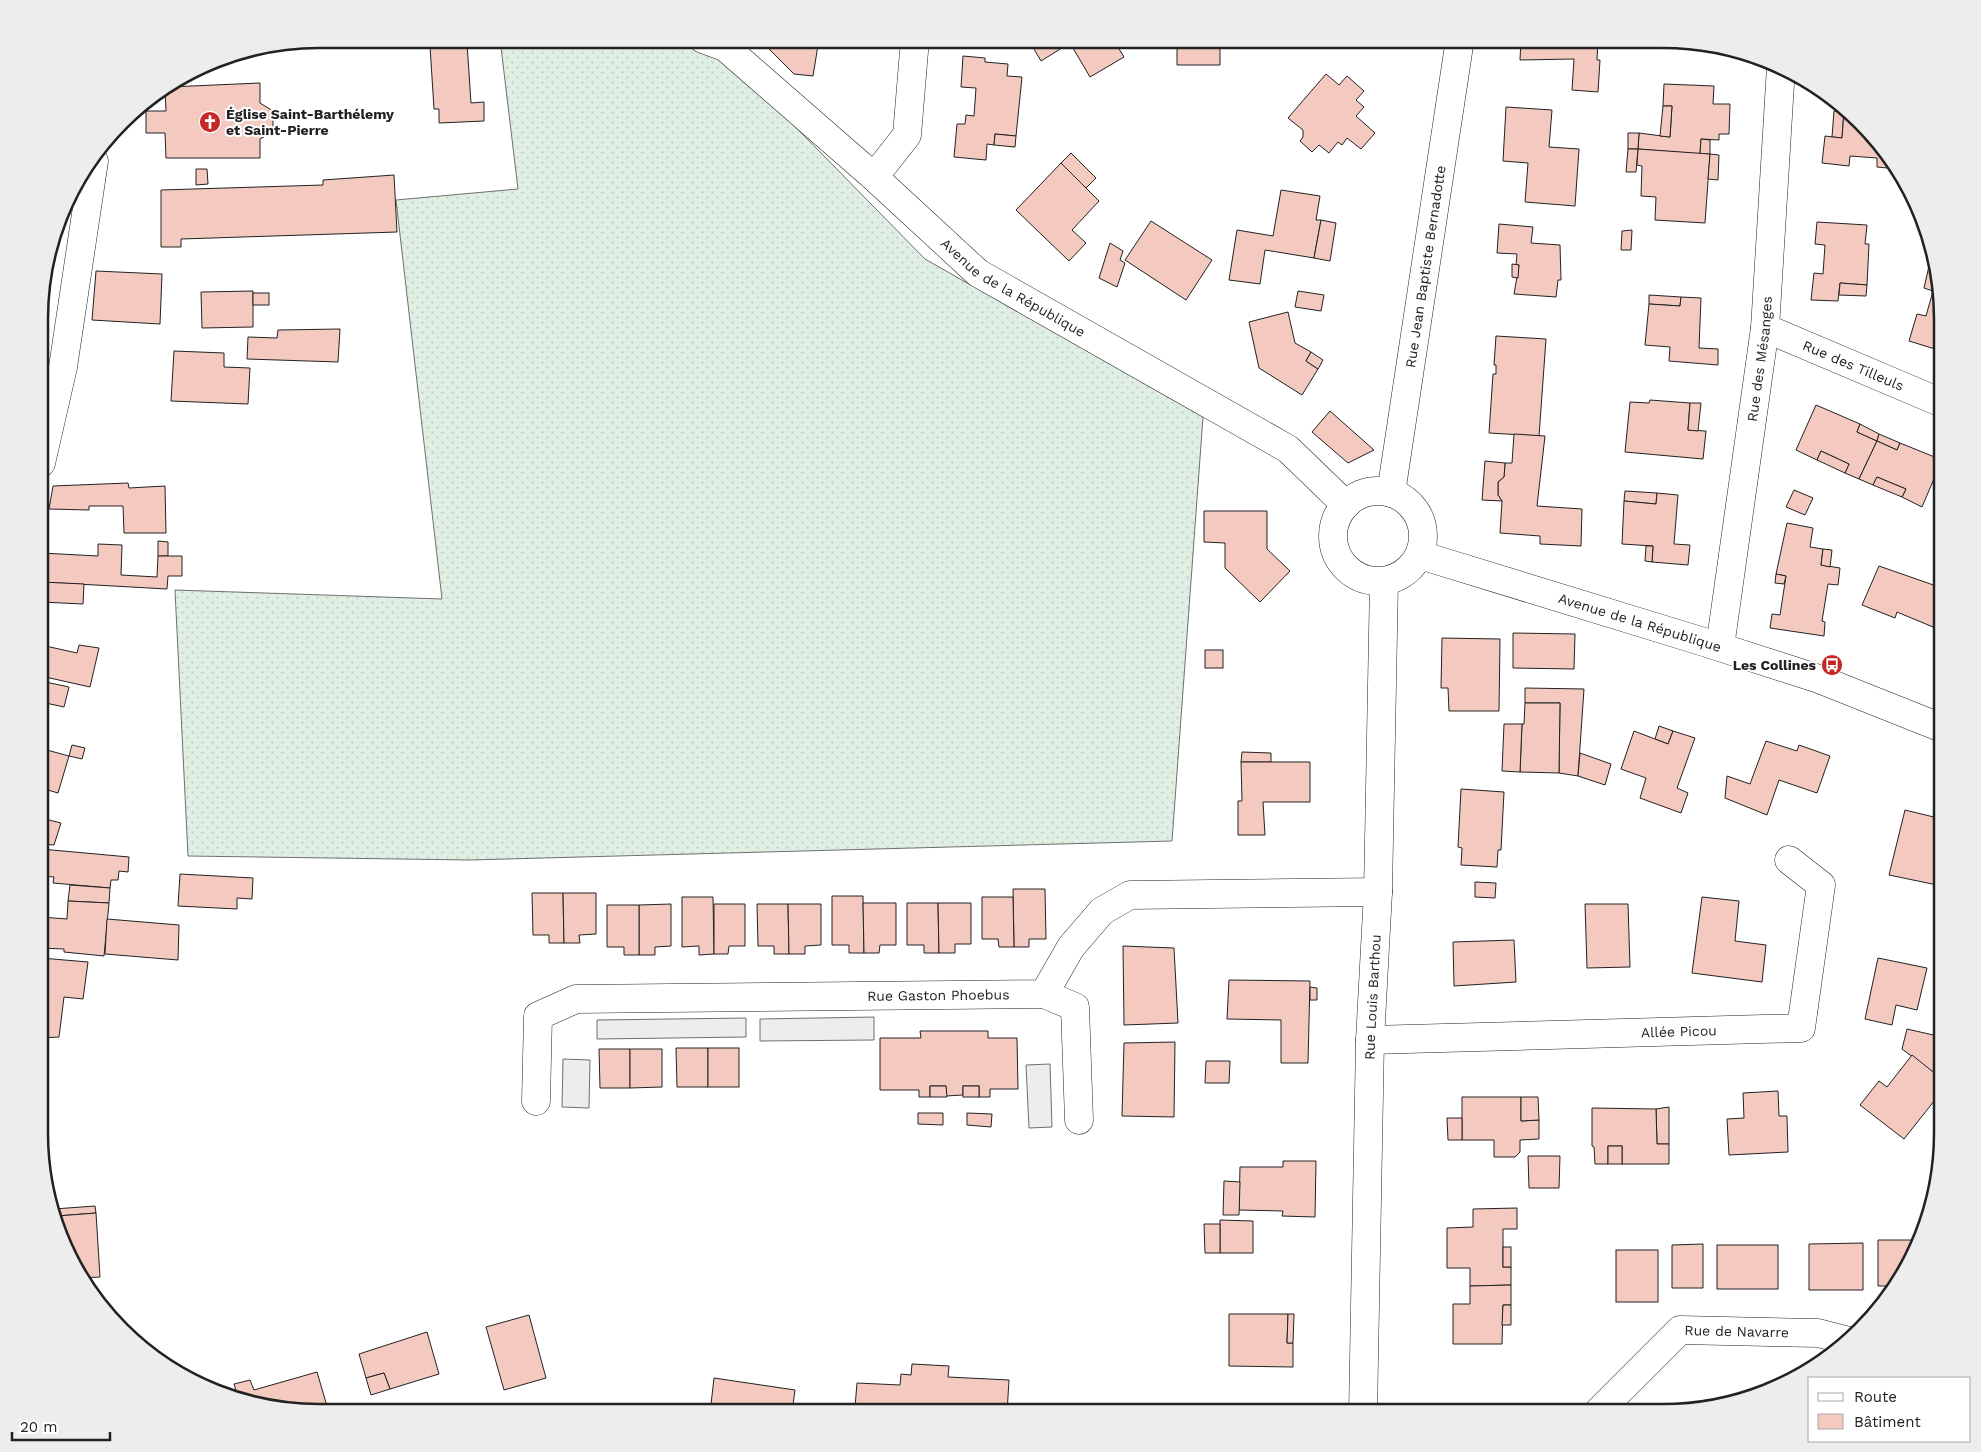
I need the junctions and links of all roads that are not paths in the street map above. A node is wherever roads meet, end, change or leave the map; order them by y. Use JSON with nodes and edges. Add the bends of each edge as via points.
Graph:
{"nodes":[{"id":1,"x":726,"y":48,"type":"edge"},
{"id":2,"x":913,"y":48,"type":"edge"},
{"id":3,"x":1459,"y":48,"type":"edge"},
{"id":4,"x":1781,"y":74,"type":"edge"},
{"id":5,"x":93,"y":168,"type":"edge"},
{"id":6,"x":874,"y":177,"type":"junction"},
{"id":7,"x":1765,"y":328,"type":"junction"},
{"id":8,"x":1933,"y":399,"type":"edge"},
{"id":9,"x":48,"y":432,"type":"edge"},
{"id":10,"x":1391,"y":494,"type":"junction"},
{"id":11,"x":1346,"y":505,"type":"junction"},
{"id":12,"x":1420,"y":555,"type":"junction"},
{"id":13,"x":1384,"y":581,"type":"junction"},
{"id":14,"x":1720,"y":647,"type":"junction"},
{"id":15,"x":1933,"y":724,"type":"edge"},
{"id":16,"x":1789,"y":860,"type":"dead end"},
{"id":17,"x":1378,"y":892,"type":"junction"},
{"id":18,"x":1044,"y":994,"type":"junction"},
{"id":19,"x":1370,"y":1040,"type":"junction"},
{"id":20,"x":536,"y":1101,"type":"dead end"},
{"id":21,"x":1079,"y":1120,"type":"dead end"},
{"id":22,"x":1839,"y":1338,"type":"edge"},
{"id":23,"x":1363,"y":1404,"type":"edge"},
{"id":24,"x":1606,"y":1404,"type":"edge"}],
"edges":[{"from":1,"to":6,"type":"street","name":"Avenue de la République"},
{"from":2,"to":6,"type":"street","via":[[907,135]]},
{"from":3,"to":10,"type":"street","name":"Rue Jean Baptiste Bernadotte"},
{"from":4,"to":7,"type":"street","name":"Rue des Mésanges"},
{"from":5,"to":9,"type":"street","via":[[63,367]]},
{"from":6,"to":11,"type":"street","name":"Avenue de la République","via":[[978,273],[1288,449]]},
{"from":7,"to":8,"type":"street","name":"Rue des Tilleuls"},
{"from":7,"to":14,"type":"street","name":"Rue des Mésanges"},
{"from":10,"to":11,"type":"street","via":[[1366,493]]},
{"from":10,"to":12,"type":"street","via":[[1405,500],[1422,524]]},
{"from":11,"to":13,"type":"street","via":[[1334,530],[1338,556],[1357,576],[1370,581]]},
{"from":12,"to":13,"type":"street","via":[[1405,572]]},
{"from":12,"to":14,"type":"street","name":"Avenue de la République"},
{"from":13,"to":17,"type":"street","name":"Rue Louis Barthou"},
{"from":14,"to":15,"type":"street","name":"Avenue de la République","via":[[1819,679]]},
{"from":16,"to":19,"type":"street","name":"Allée Picou","via":[[1821,885],[1801,1028]]},
{"from":17,"to":18,"type":"street","via":[[1130,895],[1102,911],[1071,947]]},
{"from":17,"to":19,"type":"street","name":"Rue Louis Barthou"},
{"from":18,"to":20,"type":"street","name":"Rue Gaston Phoebus","via":[[576,1000],[538,1016]]},
{"from":18,"to":21,"type":"street","via":[[1075,1007]]},
{"from":19,"to":23,"type":"street","name":"Rue Louis Barthou"},
{"from":22,"to":24,"type":"street","name":"Rue de Navarre","via":[[1818,1333],[1680,1330]]}]}
